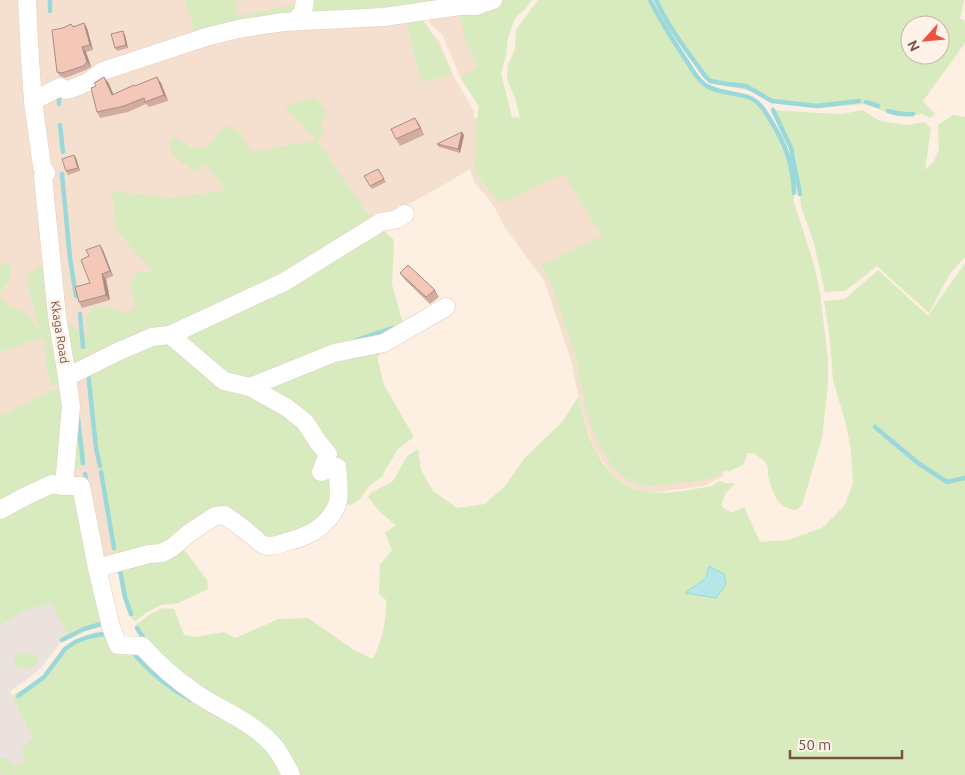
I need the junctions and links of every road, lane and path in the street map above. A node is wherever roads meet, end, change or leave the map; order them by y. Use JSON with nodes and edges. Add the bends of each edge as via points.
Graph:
{"nodes":[{"id":1,"x":27,"y":0,"type":"edge"},
{"id":2,"x":305,"y":0,"type":"edge"},
{"id":3,"x":493,"y":0,"type":"edge"},
{"id":4,"x":453,"y":3,"type":"edge"},
{"id":5,"x":295,"y":21,"type":"junction"},
{"id":6,"x":34,"y":101,"type":"junction"},
{"id":7,"x":405,"y":214,"type":"dead end"},
{"id":8,"x":446,"y":307,"type":"dead end"},
{"id":9,"x":170,"y":335,"type":"junction"},
{"id":10,"x":67,"y":377,"type":"junction"},
{"id":11,"x":250,"y":387,"type":"junction"},
{"id":12,"x":64,"y":486,"type":"junction"},
{"id":13,"x":0,"y":510,"type":"edge"},
{"id":14,"x":97,"y":568,"type":"junction"},
{"id":15,"x":291,"y":775,"type":"edge"}],
"edges":[{"from":1,"to":6,"type":"street","name":"Kkaga Road"},
{"from":2,"to":5,"type":"street","via":[[303,12]]},
{"from":3,"to":4,"type":"street","via":[[476,6]]},
{"from":4,"to":5,"type":"street","via":[[384,17]]},
{"from":5,"to":6,"type":"street","via":[[206,37],[103,72],[71,89],[60,87]]},
{"from":6,"to":10,"type":"street","name":"Kkaga Road","via":[[42,167],[46,173],[43,177],[56,307]]},
{"from":7,"to":9,"type":"street","via":[[380,222],[284,282]]},
{"from":8,"to":11,"type":"street","via":[[384,343],[334,353]]},
{"from":9,"to":10,"type":"street","via":[[152,336]]},
{"from":9,"to":11,"type":"street","via":[[224,381]]},
{"from":10,"to":12,"type":"street","name":"Kkaga Road","via":[[71,406]]},
{"from":11,"to":14,"type":"street","via":[[305,422],[328,454],[321,472],[337,467],[338,504],[329,519],[310,534],[272,546],[264,545],[224,515],[215,516],[162,553]]},
{"from":12,"to":13,"type":"street","via":[[52,484]]},
{"from":12,"to":14,"type":"street","via":[[81,486]]},
{"from":14,"to":15,"type":"street","via":[[118,645],[142,646],[180,682],[260,733],[275,747]]}]}
